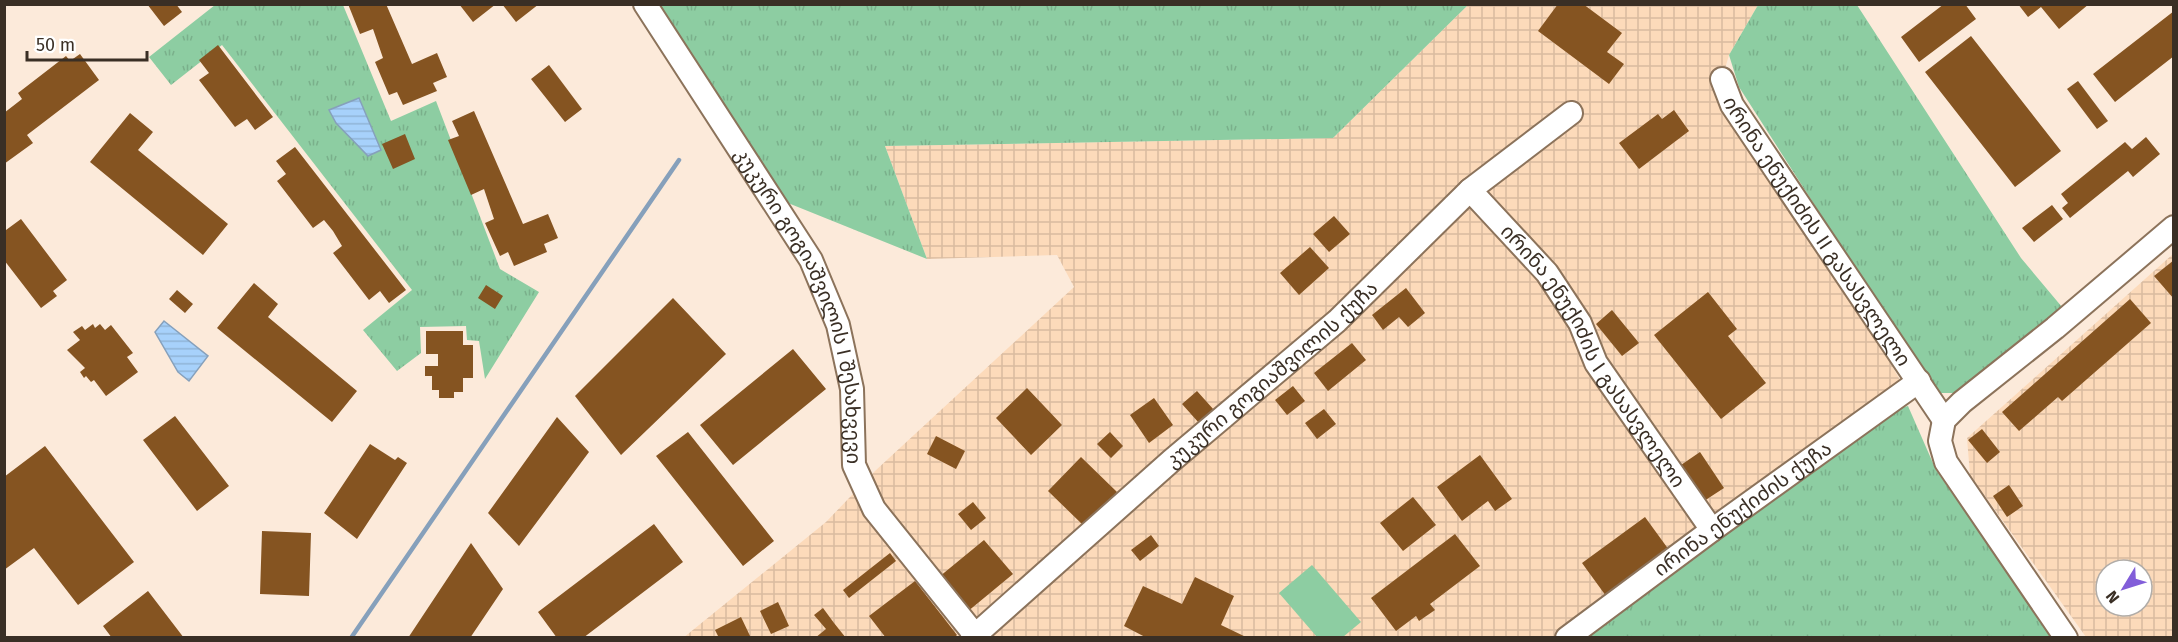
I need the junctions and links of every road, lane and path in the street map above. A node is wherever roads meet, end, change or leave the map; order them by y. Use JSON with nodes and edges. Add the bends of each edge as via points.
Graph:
{"nodes":[{"id":1,"x":645,"y":4,"type":"edge"},
{"id":2,"x":1722,"y":79,"type":"dead end"},
{"id":3,"x":1571,"y":113,"type":"dead end"},
{"id":4,"x":1470,"y":189,"type":"junction"},
{"id":5,"x":2174,"y":227,"type":"edge"},
{"id":6,"x":1919,"y":381,"type":"junction"},
{"id":7,"x":1944,"y":420,"type":"junction"},
{"id":8,"x":1712,"y":530,"type":"junction"},
{"id":9,"x":974,"y":637,"type":"edge"},
{"id":10,"x":1567,"y":638,"type":"edge"},
{"id":11,"x":2066,"y":638,"type":"edge"}],
"edges":[{"from":1,"to":9,"type":"street","name":"კუკური გოგიაშვილის I შესახვევი","via":[[811,260],[838,325],[852,389],[854,465],[874,509]]},
{"from":2,"to":6,"type":"street","name":"ირინა ენუქიძის II გასასვლელი","via":[[1732,105]]},
{"from":3,"to":4,"type":"street","name":"კუკური გოგიაშვილის ქუჩა"},
{"from":4,"to":8,"type":"street","name":"ირინა ენუქიძის I გასასვლელი","via":[[1547,273],[1580,323],[1596,363]]},
{"from":4,"to":9,"type":"street","name":"კუკური გოგიაშვილის ქუჩა","via":[[1337,321],[1162,469]]},
{"from":5,"to":7,"type":"street"},
{"from":6,"to":7,"type":"street","name":"ირინა ენუქიძის II გასასვლელი"},
{"from":6,"to":8,"type":"street","name":"ირინა ენუქიძის ქუჩა"},
{"from":7,"to":11,"type":"street","via":[[1940,441],[1946,462]]},
{"from":8,"to":10,"type":"street","name":"ირინა ენუქიძის ქუჩა"}]}
